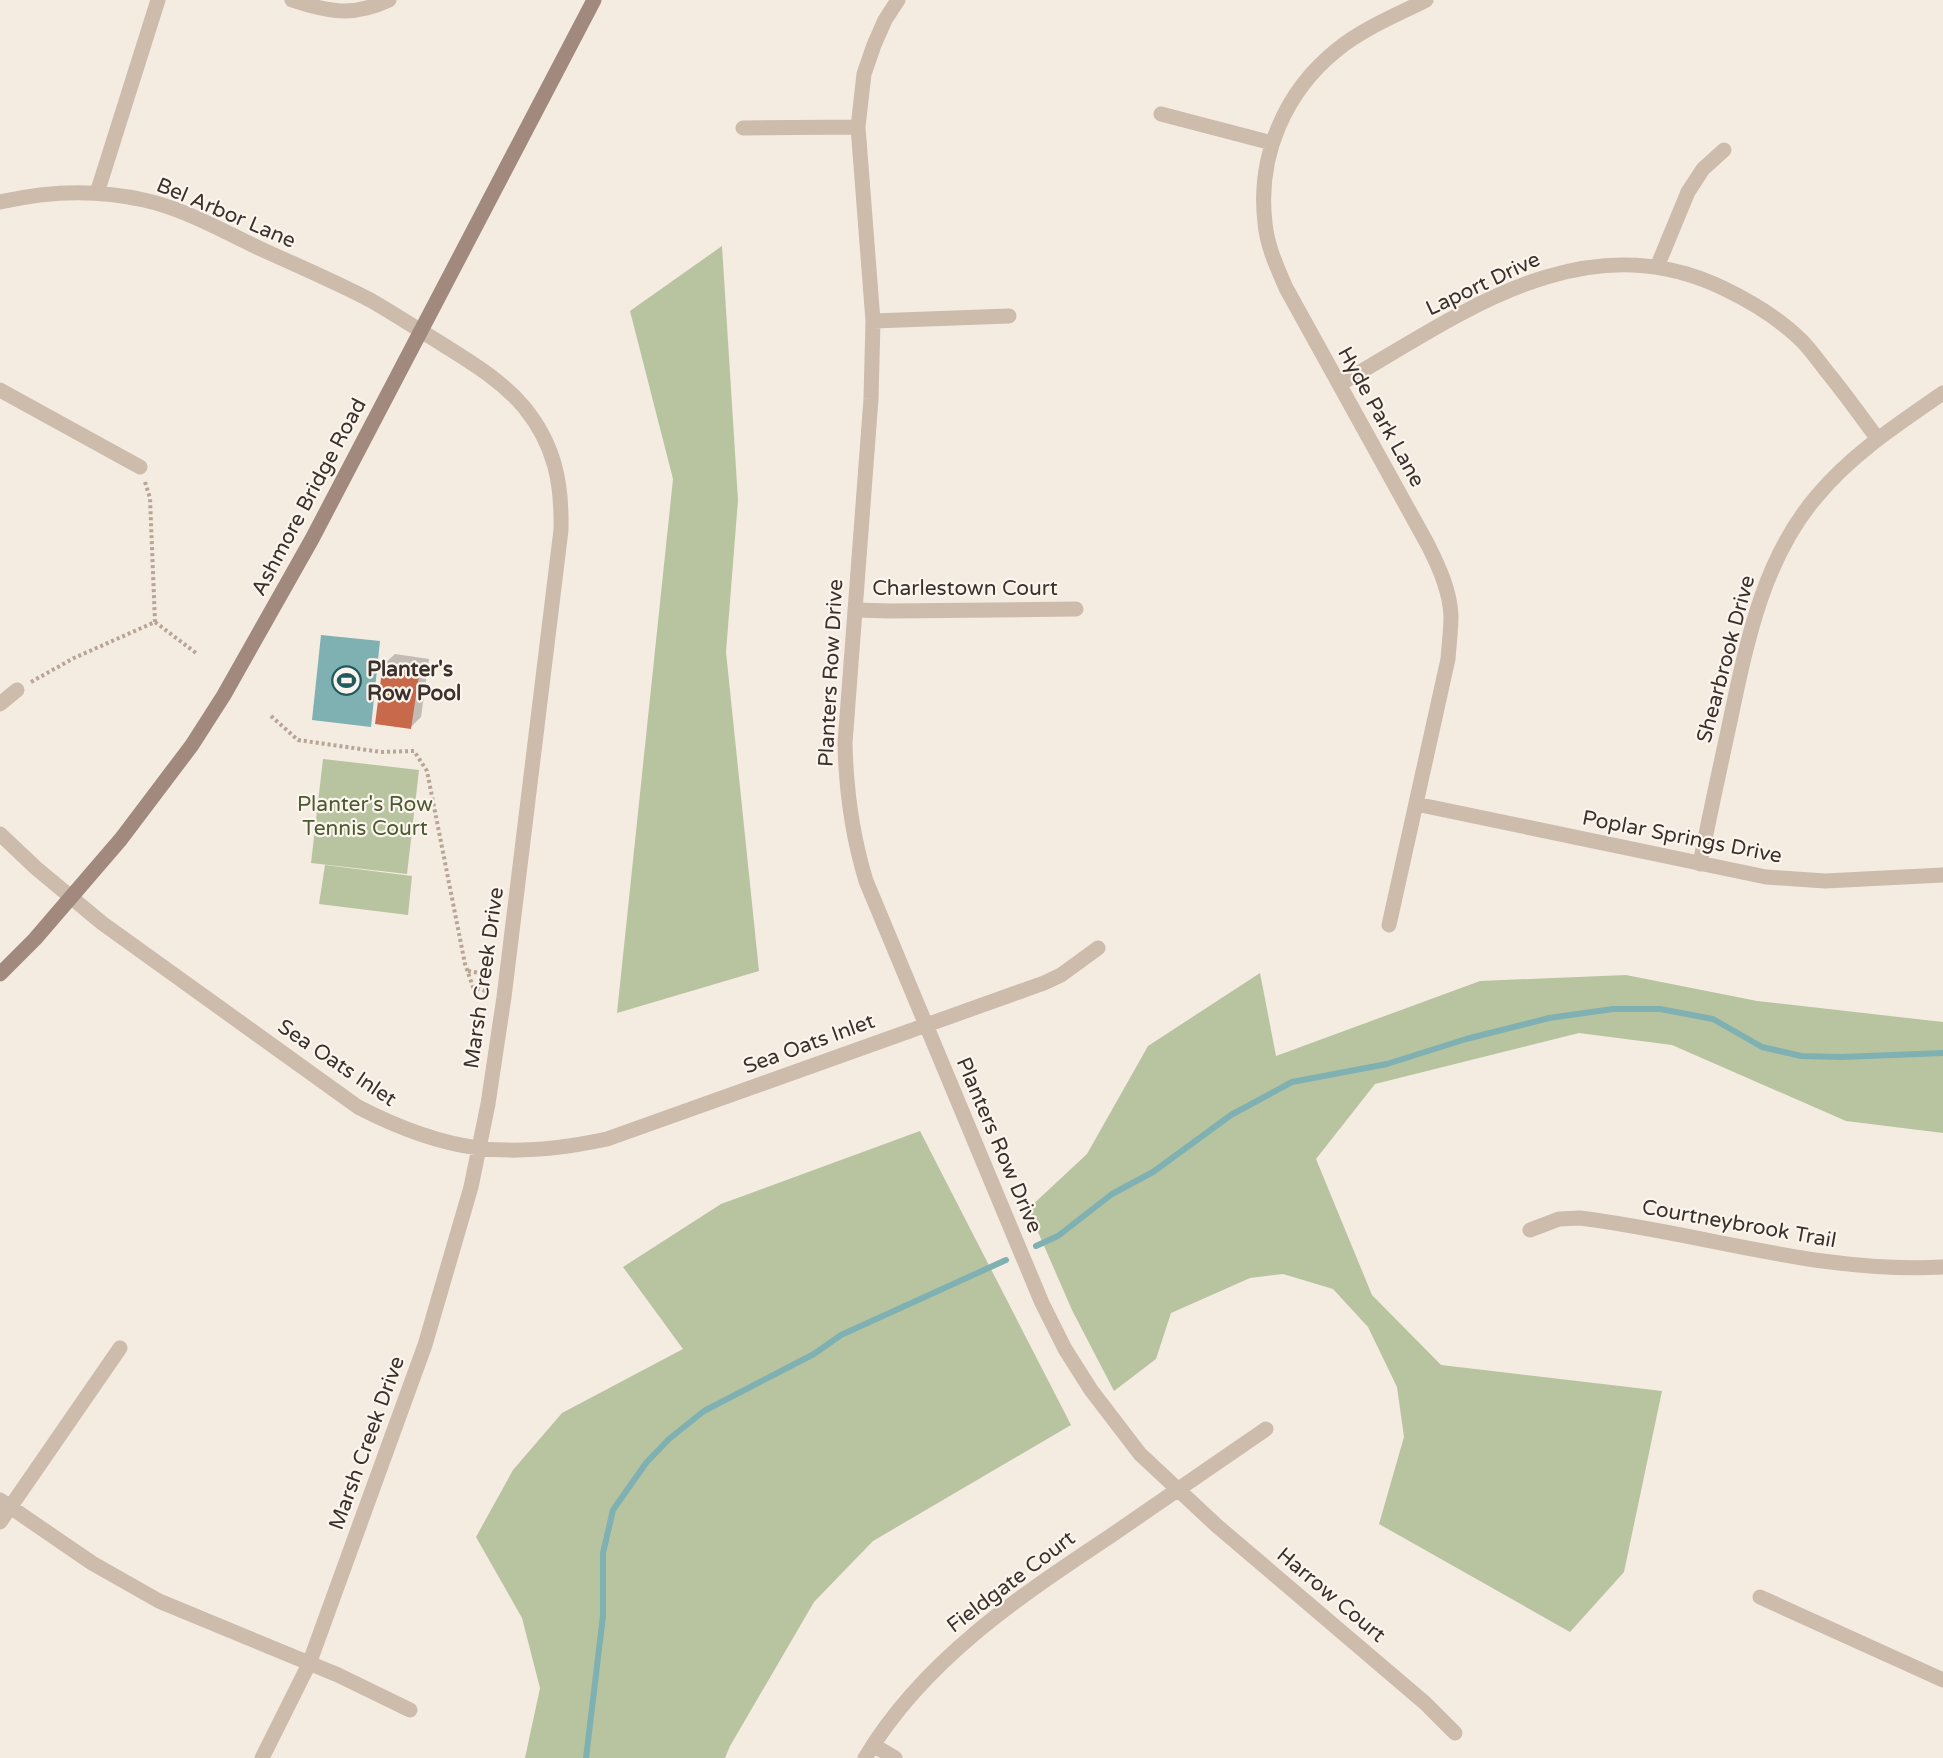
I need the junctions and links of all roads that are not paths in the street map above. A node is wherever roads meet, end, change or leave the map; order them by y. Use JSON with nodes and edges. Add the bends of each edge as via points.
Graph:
{"nodes":[{"id":1,"x":158,"y":0,"type":"edge"},
{"id":2,"x":291,"y":0,"type":"edge"},
{"id":3,"x":389,"y":0,"type":"edge"},
{"id":4,"x":594,"y":0,"type":"edge"},
{"id":5,"x":898,"y":0,"type":"edge"},
{"id":6,"x":1426,"y":0,"type":"edge"},
{"id":7,"x":1161,"y":114,"type":"dead end"},
{"id":8,"x":858,"y":127,"type":"junction"},
{"id":9,"x":743,"y":128,"type":"dead end"},
{"id":10,"x":1272,"y":143,"type":"junction"},
{"id":11,"x":1724,"y":150,"type":"dead end"},
{"id":12,"x":97,"y":193,"type":"junction"},
{"id":13,"x":0,"y":202,"type":"edge"},
{"id":14,"x":1657,"y":267,"type":"junction"},
{"id":15,"x":1009,"y":316,"type":"dead end"},
{"id":16,"x":873,"y":321,"type":"junction"},
{"id":17,"x":421,"y":332,"type":"junction"},
{"id":18,"x":1340,"y":384,"type":"junction"},
{"id":19,"x":0,"y":390,"type":"edge"},
{"id":20,"x":1943,"y":393,"type":"edge"},
{"id":21,"x":1877,"y":438,"type":"junction"},
{"id":22,"x":140,"y":467,"type":"road end"},
{"id":23,"x":1076,"y":609,"type":"dead end"},
{"id":24,"x":855,"y":610,"type":"junction"},
{"id":25,"x":17,"y":690,"type":"road end"},
{"id":26,"x":0,"y":704,"type":"edge"},
{"id":27,"x":1416,"y":804,"type":"junction"},
{"id":28,"x":0,"y":834,"type":"edge"},
{"id":29,"x":1700,"y":864,"type":"junction"},
{"id":30,"x":1943,"y":874,"type":"edge"},
{"id":31,"x":71,"y":897,"type":"junction"},
{"id":32,"x":1389,"y":925,"type":"dead end"},
{"id":33,"x":1098,"y":948,"type":"dead end"},
{"id":34,"x":0,"y":974,"type":"edge"},
{"id":35,"x":926,"y":1025,"type":"junction"},
{"id":36,"x":479,"y":1149,"type":"junction"},
{"id":37,"x":1530,"y":1230,"type":"dead end"},
{"id":38,"x":1943,"y":1267,"type":"edge"},
{"id":39,"x":120,"y":1348,"type":"dead end"},
{"id":40,"x":1266,"y":1429,"type":"dead end"},
{"id":41,"x":1178,"y":1490,"type":"junction"},
{"id":42,"x":5,"y":1503,"type":"edge"},
{"id":43,"x":0,"y":1522,"type":"edge"},
{"id":44,"x":1760,"y":1597,"type":"dead end"},
{"id":45,"x":309,"y":1664,"type":"junction"},
{"id":46,"x":1943,"y":1680,"type":"edge"},
{"id":47,"x":410,"y":1710,"type":"dead end"},
{"id":48,"x":1455,"y":1733,"type":"dead end"},
{"id":49,"x":869,"y":1752,"type":"edge"},
{"id":50,"x":262,"y":1758,"type":"edge"},
{"id":51,"x":895,"y":1758,"type":"edge"}],
"edges":[{"from":1,"to":12,"type":"street"},
{"from":2,"to":3,"type":"street","via":[[347,12]]},
{"from":4,"to":17,"type":"main road","name":"Ashmore Bridge Road"},
{"from":5,"to":8,"type":"street","name":"Planters Row Drive","via":[[885,20],[864,74]]},
{"from":6,"to":10,"type":"street","name":"Hyde Park Lane","via":[[1365,31],[1313,72],[1293,99]]},
{"from":7,"to":10,"type":"street"},
{"from":8,"to":9,"type":"street"},
{"from":8,"to":16,"type":"street","name":"Planters Row Drive"},
{"from":10,"to":18,"type":"street","name":"Hyde Park Lane","via":[[1263,191],[1265,225],[1273,257]]},
{"from":11,"to":14,"type":"street","via":[[1703,169],[1689,192]]},
{"from":12,"to":13,"type":"street","name":"Bel Arbor Lane","via":[[47,194]]},
{"from":12,"to":17,"type":"street","name":"Bel Arbor Lane","via":[[145,200],[188,215],[371,301]]},
{"from":14,"to":18,"type":"street","name":"Laport Drive","via":[[1608,264],[1565,270],[1524,284],[1456,317]]},
{"from":14,"to":21,"type":"street","name":"Laport Drive","via":[[1712,282],[1768,312],[1803,342]]},
{"from":15,"to":16,"type":"street"},
{"from":16,"to":24,"type":"street","name":"Planters Row Drive"},
{"from":17,"to":31,"type":"main road","name":"Ashmore Bridge Road","via":[[224,695],[155,796]]},
{"from":17,"to":36,"type":"street","name":"Marsh Creek Drive","via":[[486,372],[525,409],[551,454],[561,499],[561,530],[504,997]]},
{"from":18,"to":27,"type":"street","name":"Hyde Park Lane","via":[[1428,545],[1450,603],[1448,659]]},
{"from":19,"to":22,"type":"street"},
{"from":20,"to":21,"type":"street","name":"Shearbrook Drive"},
{"from":21,"to":29,"type":"street","name":"Shearbrook Drive","via":[[1816,496],[1770,573],[1734,701]]},
{"from":23,"to":24,"type":"street","name":"Charlestown Court"},
{"from":24,"to":35,"type":"street","name":"Planters Row Drive","via":[[845,742],[851,822],[866,881]]},
{"from":25,"to":26,"type":"street"},
{"from":27,"to":29,"type":"street","name":"Poplar Springs Drive"},
{"from":27,"to":32,"type":"street","name":"Hyde Park Lane"},
{"from":28,"to":31,"type":"street","name":"Sea Oats Inlet"},
{"from":29,"to":30,"type":"street","name":"Poplar Springs Drive","via":[[1766,877],[1825,881]]},
{"from":31,"to":34,"type":"main road","name":"Ashmore Bridge Road"},
{"from":31,"to":36,"type":"street","name":"Sea Oats Inlet","via":[[358,1107],[436,1140]]},
{"from":33,"to":35,"type":"street","name":"Sea Oats Inlet","via":[[1044,983]]},
{"from":35,"to":36,"type":"street","name":"Sea Oats Inlet","via":[[607,1139],[527,1151]]},
{"from":35,"to":41,"type":"street","name":"Planters Row Drive","via":[[1042,1303],[1065,1349],[1121,1431]]},
{"from":36,"to":45,"type":"street","name":"Marsh Creek Drive","via":[[459,1234],[425,1345]]},
{"from":37,"to":38,"type":"street","name":"Courtneybrook Trail","via":[[1559,1219],[1580,1218],[1832,1263],[1912,1269]]},
{"from":39,"to":42,"type":"street"},
{"from":40,"to":41,"type":"street","name":"Fieldgate Court"},
{"from":41,"to":48,"type":"street","name":"Harrow Court"},
{"from":41,"to":49,"type":"street","name":"Fieldgate Court","via":[[977,1630],[916,1691]]},
{"from":42,"to":43,"type":"street"},
{"from":42,"to":45,"type":"street","via":[[92,1563],[159,1601]]},
{"from":44,"to":46,"type":"street"},
{"from":45,"to":47,"type":"street"},
{"from":45,"to":50,"type":"street","name":"Marsh Creek Drive"},
{"from":49,"to":51,"type":"street"}]}
